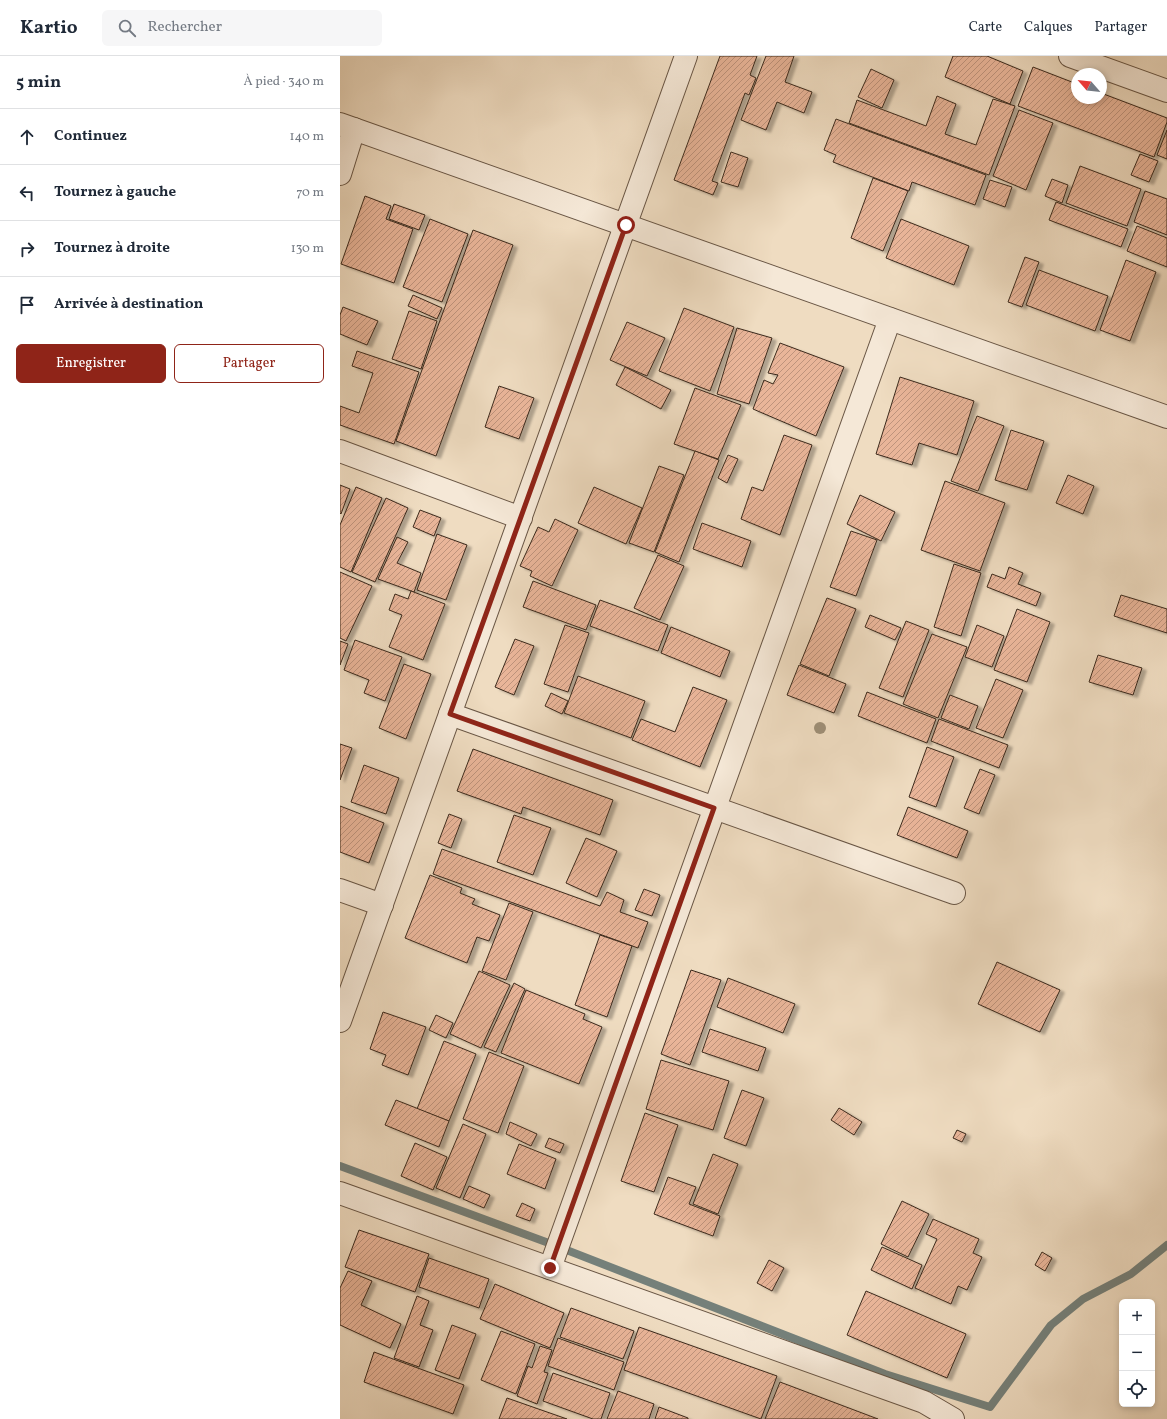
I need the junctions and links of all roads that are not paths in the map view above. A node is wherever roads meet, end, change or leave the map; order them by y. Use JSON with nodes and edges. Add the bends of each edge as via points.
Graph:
{"nodes":[{"id":1,"x":686,"y":56,"type":"edge"},
{"id":2,"x":1070,"y":56,"type":"edge"},
{"id":3,"x":1167,"y":91,"type":"edge"},
{"id":4,"x":347,"y":126,"type":"edge"},
{"id":5,"x":340,"y":174,"type":"edge"},
{"id":6,"x":626,"y":225,"type":"junction"},
{"id":7,"x":890,"y":318,"type":"junction"},
{"id":8,"x":1167,"y":417,"type":"edge"},
{"id":9,"x":340,"y":451,"type":"edge"},
{"id":10,"x":520,"y":518,"type":"junction"},
{"id":11,"x":450,"y":714,"type":"junction"},
{"id":12,"x":714,"y":808,"type":"junction"},
{"id":13,"x":340,"y":890,"type":"edge"},
{"id":14,"x":954,"y":893,"type":"dead end"},
{"id":15,"x":382,"y":905,"type":"junction"},
{"id":16,"x":340,"y":1021,"type":"edge"},
{"id":17,"x":340,"y":1193,"type":"edge"},
{"id":18,"x":550,"y":1268,"type":"junction"},
{"id":19,"x":953,"y":1419,"type":"edge"}],
"edges":[{"from":1,"to":6,"type":"street"},
{"from":2,"to":3,"type":"street"},
{"from":4,"to":5,"type":"street"},
{"from":4,"to":6,"type":"street"},
{"from":6,"to":7,"type":"street"},
{"from":6,"to":10,"type":"street"},
{"from":7,"to":8,"type":"street"},
{"from":7,"to":12,"type":"street"},
{"from":9,"to":10,"type":"street"},
{"from":10,"to":11,"type":"street"},
{"from":11,"to":12,"type":"street"},
{"from":11,"to":15,"type":"street"},
{"from":12,"to":14,"type":"street"},
{"from":12,"to":18,"type":"street"},
{"from":13,"to":15,"type":"street"},
{"from":15,"to":16,"type":"street"},
{"from":17,"to":18,"type":"street"},
{"from":18,"to":19,"type":"street","via":[[924,1402]]}]}
